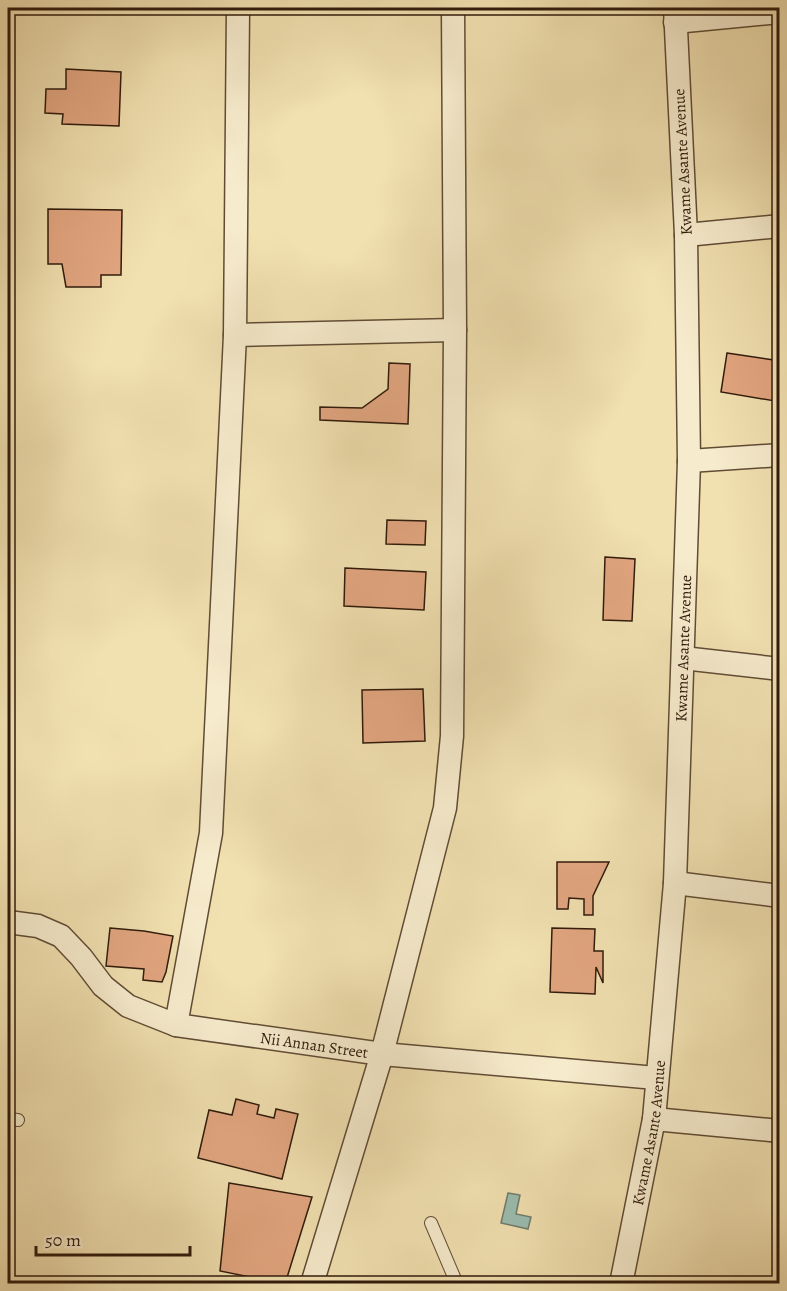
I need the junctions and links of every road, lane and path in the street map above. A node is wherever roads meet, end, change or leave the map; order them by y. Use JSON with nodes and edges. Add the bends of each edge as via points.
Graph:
{"nodes":[{"id":1,"x":238,"y":8,"type":"edge"},
{"id":2,"x":453,"y":8,"type":"edge"},
{"id":3,"x":780,"y":12,"type":"edge"},
{"id":4,"x":675,"y":15,"type":"edge"},
{"id":5,"x":780,"y":226,"type":"edge"},
{"id":6,"x":686,"y":235,"type":"junction"},
{"id":7,"x":455,"y":330,"type":"junction"},
{"id":8,"x":235,"y":335,"type":"junction"},
{"id":9,"x":780,"y":455,"type":"edge"},
{"id":10,"x":688,"y":461,"type":"junction"},
{"id":11,"x":683,"y":657,"type":"junction"},
{"id":12,"x":780,"y":669,"type":"edge"},
{"id":13,"x":675,"y":883,"type":"junction"},
{"id":14,"x":780,"y":896,"type":"edge"},
{"id":15,"x":8,"y":922,"type":"edge"},
{"id":16,"x":176,"y":1025,"type":"junction"},
{"id":17,"x":382,"y":1054,"type":"junction"},
{"id":18,"x":656,"y":1078,"type":"junction"},
{"id":19,"x":654,"y":1119,"type":"junction"},
{"id":20,"x":780,"y":1131,"type":"edge"},
{"id":21,"x":431,"y":1223,"type":"dead end"},
{"id":22,"x":312,"y":1284,"type":"edge"},
{"id":23,"x":457,"y":1284,"type":"edge"},
{"id":24,"x":621,"y":1284,"type":"edge"}],
"edges":[{"from":1,"to":8,"type":"street"},
{"from":2,"to":7,"type":"street"},
{"from":3,"to":4,"type":"street"},
{"from":4,"to":6,"type":"street","name":"Kwame Asante Avenue"},
{"from":5,"to":6,"type":"street"},
{"from":6,"to":10,"type":"street","name":"Kwame Asante Avenue"},
{"from":7,"to":8,"type":"street"},
{"from":7,"to":17,"type":"street","via":[[452,736],[445,808]]},
{"from":8,"to":16,"type":"street","via":[[211,833]]},
{"from":9,"to":10,"type":"street"},
{"from":10,"to":11,"type":"street","name":"Kwame Asante Avenue"},
{"from":11,"to":12,"type":"street"},
{"from":11,"to":13,"type":"street","name":"Kwame Asante Avenue"},
{"from":13,"to":14,"type":"street"},
{"from":13,"to":18,"type":"street","name":"Kwame Asante Avenue"},
{"from":15,"to":16,"type":"street","name":"Nii Annan Street","via":[[38,926],[62,936],[103,986],[128,1006]]},
{"from":16,"to":17,"type":"street","name":"Nii Annan Street"},
{"from":17,"to":18,"type":"street","name":"Nii Annan Street"},
{"from":17,"to":22,"type":"street"},
{"from":18,"to":19,"type":"street","name":"Kwame Asante Avenue"},
{"from":19,"to":20,"type":"street"},
{"from":19,"to":24,"type":"street","name":"Kwame Asante Avenue"},
{"from":21,"to":23,"type":"lane"}]}
